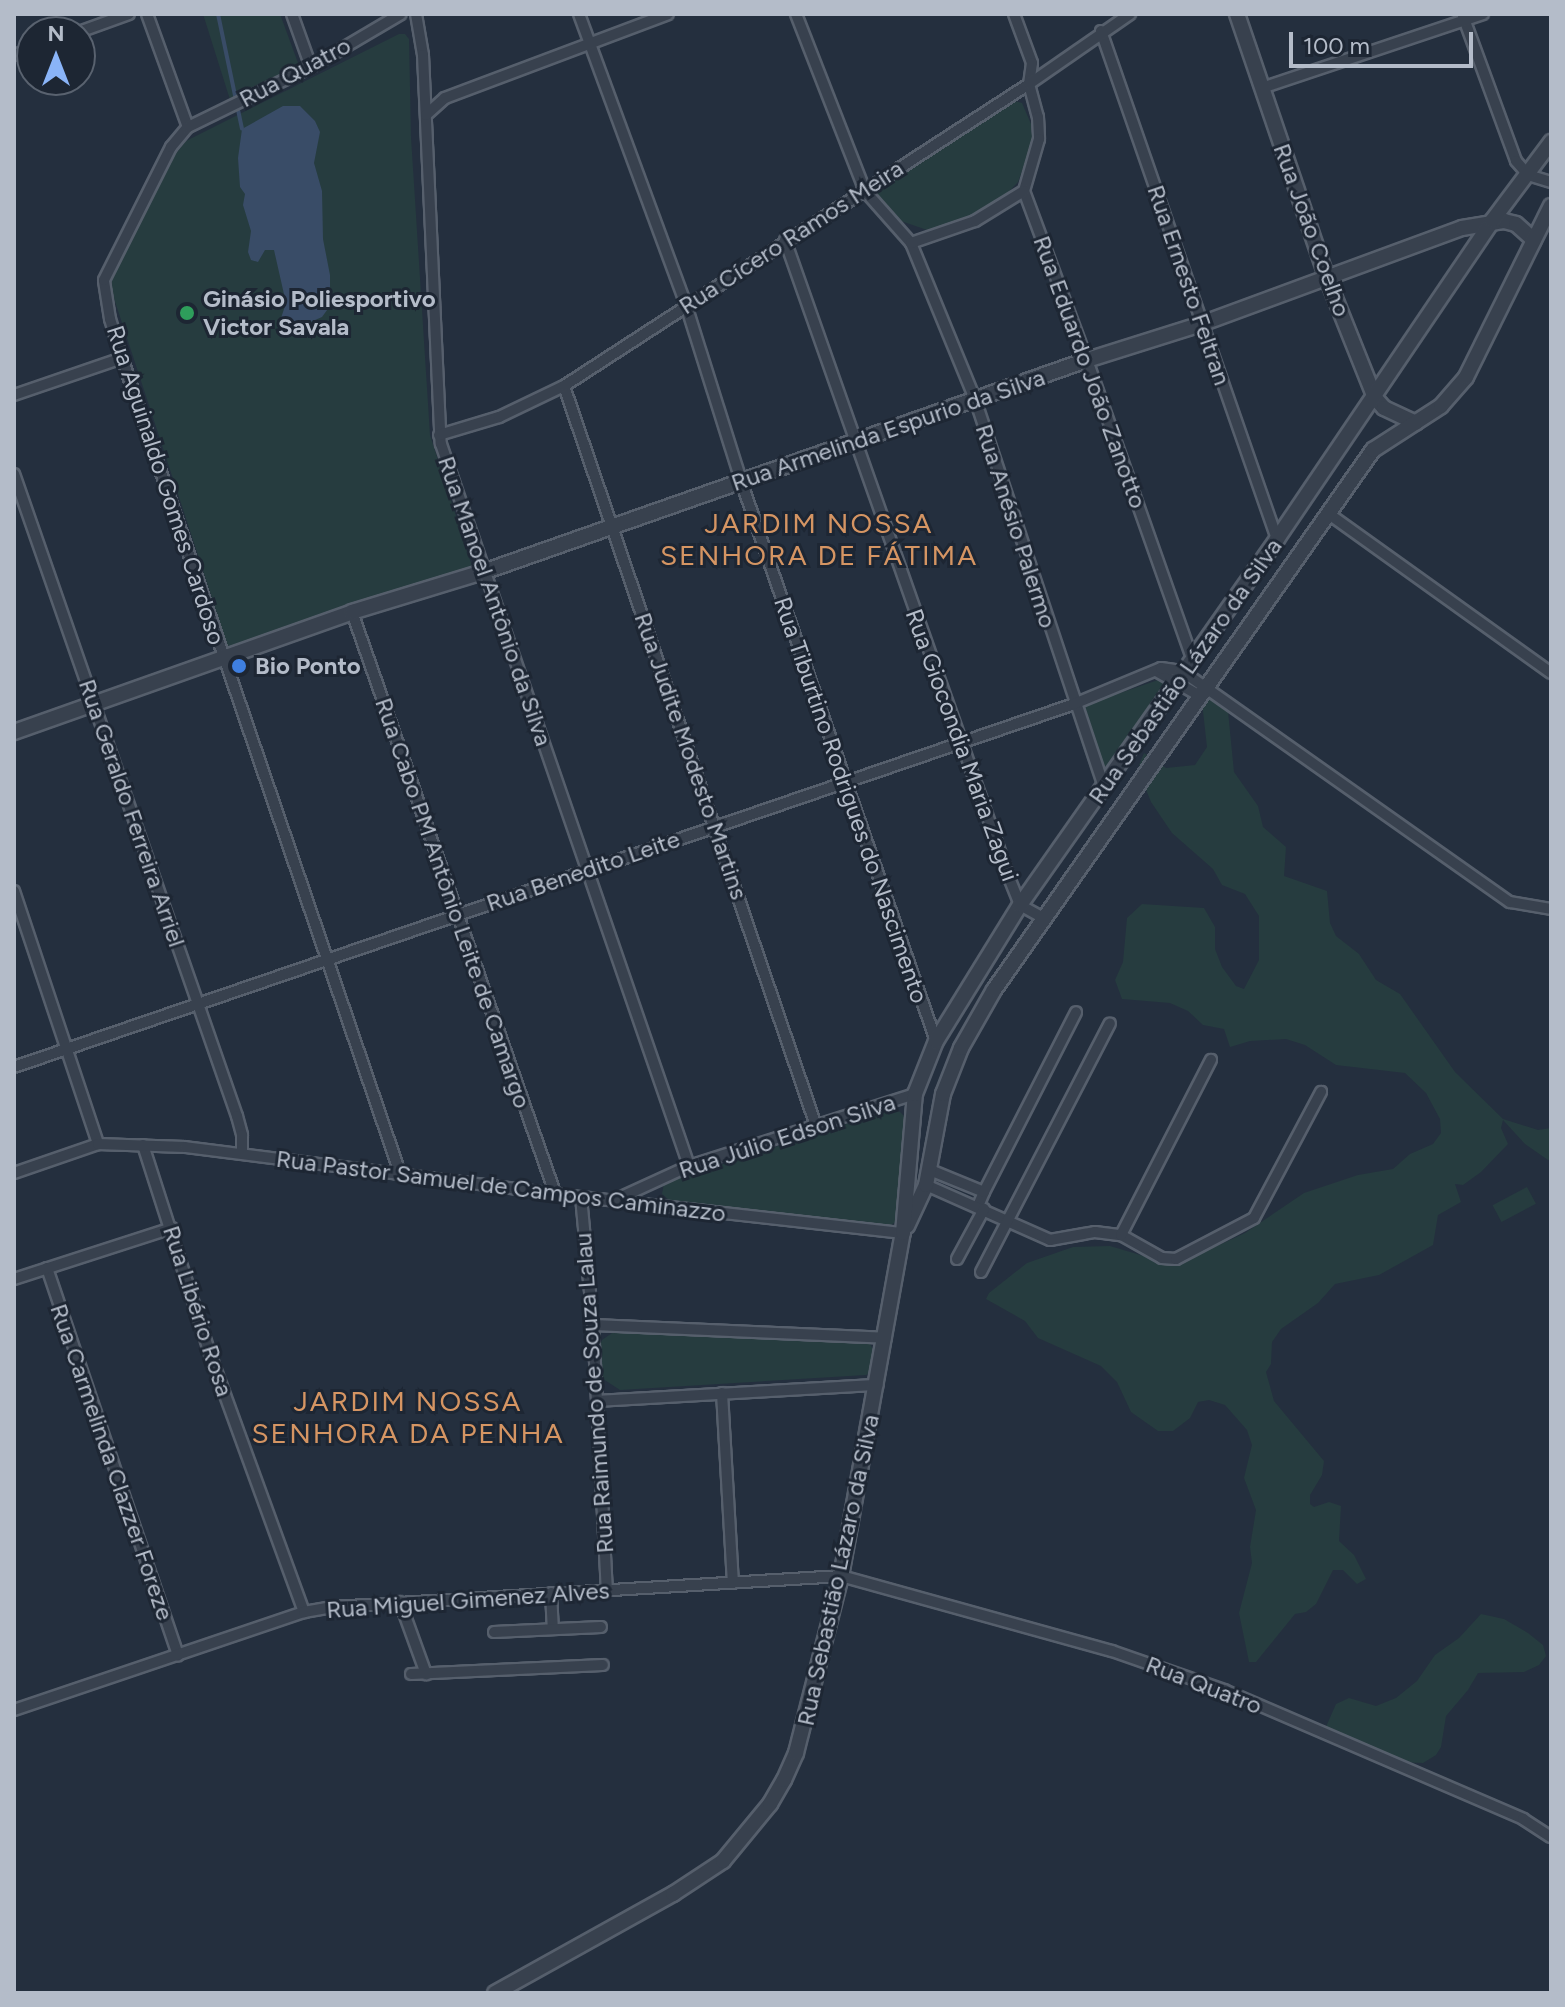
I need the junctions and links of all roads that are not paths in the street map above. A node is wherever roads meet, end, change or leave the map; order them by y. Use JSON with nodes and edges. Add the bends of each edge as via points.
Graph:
{"nodes":[{"id":1,"x":129,"y":14,"type":"edge"},
{"id":2,"x":147,"y":14,"type":"edge"},
{"id":3,"x":292,"y":14,"type":"edge"},
{"id":4,"x":401,"y":14,"type":"edge"},
{"id":5,"x":416,"y":14,"type":"edge"},
{"id":6,"x":579,"y":14,"type":"edge"},
{"id":7,"x":668,"y":14,"type":"edge"},
{"id":8,"x":796,"y":14,"type":"edge"},
{"id":9,"x":1014,"y":14,"type":"edge"},
{"id":10,"x":1130,"y":14,"type":"edge"},
{"id":11,"x":1237,"y":14,"type":"edge"},
{"id":12,"x":1483,"y":14,"type":"edge"},
{"id":13,"x":1464,"y":17,"type":"edge"},
{"id":14,"x":96,"y":26,"type":"edge"},
{"id":15,"x":1101,"y":31,"type":"junction"},
{"id":16,"x":591,"y":44,"type":"junction"},
{"id":17,"x":311,"y":67,"type":"junction"},
{"id":18,"x":1029,"y":84,"type":"junction"},
{"id":19,"x":1262,"y":88,"type":"junction"},
{"id":20,"x":426,"y":115,"type":"junction"},
{"id":21,"x":188,"y":127,"type":"junction"},
{"id":22,"x":1551,"y":142,"type":"edge"},
{"id":23,"x":1528,"y":175,"type":"junction"},
{"id":24,"x":1551,"y":182,"type":"edge"},
{"id":25,"x":865,"y":191,"type":"junction"},
{"id":26,"x":1024,"y":191,"type":"junction"},
{"id":27,"x":1549,"y":212,"type":"edge"},
{"id":28,"x":1492,"y":221,"type":"junction"},
{"id":29,"x":1444,"y":235,"type":"junction"},
{"id":30,"x":785,"y":240,"type":"junction"},
{"id":31,"x":1534,"y":240,"type":"junction"},
{"id":32,"x":911,"y":243,"type":"junction"},
{"id":33,"x":1469,"y":257,"type":"junction"},
{"id":34,"x":1327,"y":278,"type":"junction"},
{"id":35,"x":686,"y":305,"type":"junction"},
{"id":36,"x":1201,"y":324,"type":"junction"},
{"id":37,"x":122,"y":358,"type":"junction"},
{"id":38,"x":1087,"y":360,"type":"junction"},
{"id":39,"x":564,"y":386,"type":"junction"},
{"id":40,"x":14,"y":395,"type":"edge"},
{"id":41,"x":1375,"y":398,"type":"junction"},
{"id":42,"x":975,"y":399,"type":"junction"},
{"id":43,"x":1416,"y":423,"type":"junction"},
{"id":44,"x":439,"y":435,"type":"junction"},
{"id":45,"x":856,"y":441,"type":"junction"},
{"id":46,"x":14,"y":474,"type":"edge"},
{"id":47,"x":741,"y":481,"type":"junction"},
{"id":48,"x":1329,"y":514,"type":"junction"},
{"id":49,"x":612,"y":526,"type":"junction"},
{"id":50,"x":1277,"y":539,"type":"junction"},
{"id":51,"x":486,"y":571,"type":"junction"},
{"id":52,"x":352,"y":612,"type":"junction"},
{"id":53,"x":224,"y":657,"type":"junction"},
{"id":54,"x":1192,"y":658,"type":"junction"},
{"id":55,"x":1551,"y":673,"type":"edge"},
{"id":56,"x":1179,"y":675,"type":"junction"},
{"id":57,"x":1203,"y":692,"type":"junction"},
{"id":58,"x":1074,"y":704,"type":"junction"},
{"id":59,"x":95,"y":705,"type":"junction"},
{"id":60,"x":14,"y":732,"type":"edge"},
{"id":61,"x":960,"y":744,"type":"junction"},
{"id":62,"x":844,"y":782,"type":"junction"},
{"id":63,"x":1104,"y":787,"type":"junction"},
{"id":64,"x":714,"y":826,"type":"junction"},
{"id":65,"x":586,"y":870,"type":"junction"},
{"id":66,"x":14,"y":891,"type":"edge"},
{"id":67,"x":1020,"y":905,"type":"junction"},
{"id":68,"x":1551,"y":909,"type":"edge"},
{"id":69,"x":456,"y":914,"type":"junction"},
{"id":70,"x":1045,"y":919,"type":"junction"},
{"id":71,"x":326,"y":958,"type":"junction"},
{"id":72,"x":198,"y":1003,"type":"junction"},
{"id":73,"x":1076,"y":1012,"type":"dead end"},
{"id":74,"x":1110,"y":1023,"type":"dead end"},
{"id":75,"x":936,"y":1041,"type":"junction"},
{"id":76,"x":69,"y":1049,"type":"junction"},
{"id":77,"x":1211,"y":1060,"type":"dead end"},
{"id":78,"x":14,"y":1067,"type":"edge"},
{"id":79,"x":1321,"y":1092,"type":"dead end"},
{"id":80,"x":915,"y":1094,"type":"junction"},
{"id":81,"x":816,"y":1126,"type":"junction"},
{"id":82,"x":98,"y":1144,"type":"junction"},
{"id":83,"x":143,"y":1145,"type":"junction"},
{"id":84,"x":242,"y":1153,"type":"junction"},
{"id":85,"x":689,"y":1166,"type":"junction"},
{"id":86,"x":14,"y":1173,"type":"edge"},
{"id":87,"x":400,"y":1173,"type":"junction"},
{"id":88,"x":928,"y":1178,"type":"junction"},
{"id":89,"x":984,"y":1192,"type":"junction"},
{"id":90,"x":555,"y":1193,"type":"junction"},
{"id":91,"x":581,"y":1197,"type":"junction"},
{"id":92,"x":615,"y":1200,"type":"junction"},
{"id":93,"x":981,"y":1208,"type":"junction"},
{"id":94,"x":1007,"y":1220,"type":"junction"},
{"id":95,"x":904,"y":1227,"type":"junction"},
{"id":96,"x":172,"y":1228,"type":"junction"},
{"id":97,"x":1121,"y":1235,"type":"junction"},
{"id":98,"x":957,"y":1259,"type":"dead end"},
{"id":99,"x":47,"y":1268,"type":"junction"},
{"id":100,"x":981,"y":1272,"type":"dead end"},
{"id":101,"x":14,"y":1279,"type":"edge"},
{"id":102,"x":593,"y":1325,"type":"junction"},
{"id":103,"x":886,"y":1338,"type":"junction"},
{"id":104,"x":878,"y":1385,"type":"junction"},
{"id":105,"x":722,"y":1393,"type":"junction"},
{"id":106,"x":597,"y":1401,"type":"junction"},
{"id":107,"x":841,"y":1576,"type":"junction"},
{"id":108,"x":733,"y":1583,"type":"junction"},
{"id":109,"x":607,"y":1590,"type":"junction"},
{"id":110,"x":551,"y":1593,"type":"junction"},
{"id":111,"x":400,"y":1602,"type":"junction"},
{"id":112,"x":304,"y":1612,"type":"junction"},
{"id":113,"x":601,"y":1627,"type":"dead end"},
{"id":114,"x":553,"y":1629,"type":"junction"},
{"id":115,"x":494,"y":1632,"type":"dead end"},
{"id":116,"x":178,"y":1655,"type":"junction"},
{"id":117,"x":603,"y":1665,"type":"dead end"},
{"id":118,"x":411,"y":1674,"type":"dead end"},
{"id":119,"x":426,"y":1674,"type":"junction"},
{"id":120,"x":14,"y":1710,"type":"edge"},
{"id":121,"x":1551,"y":1837,"type":"edge"},
{"id":122,"x":495,"y":1993,"type":"edge"}],
"edges":[{"from":1,"to":14,"type":"street"},
{"from":2,"to":21,"type":"street"},
{"from":3,"to":17,"type":"street"},
{"from":4,"to":17,"type":"street","name":"Rua Quatro"},
{"from":5,"to":20,"type":"street","name":"Rua Manoel Antônio da Silva"},
{"from":6,"to":16,"type":"street","name":"Rua Tiburtino Rodrigues do Nascimento"},
{"from":7,"to":16,"type":"street"},
{"from":8,"to":25,"type":"street"},
{"from":9,"to":18,"type":"street","via":[[1032,63]]},
{"from":10,"to":15,"type":"street","name":"Rua Cícero Ramos Meira"},
{"from":11,"to":19,"type":"street","name":"Rua João Coelho"},
{"from":12,"to":13,"type":"street"},
{"from":13,"to":19,"type":"street"},
{"from":13,"to":23,"type":"street","via":[[1516,161]]},
{"from":15,"to":18,"type":"street","name":"Rua Cícero Ramos Meira"},
{"from":15,"to":36,"type":"street","name":"Rua Ernesto Feltran"},
{"from":16,"to":20,"type":"street","via":[[445,98]]},
{"from":16,"to":35,"type":"street","name":"Rua Tiburtino Rodrigues do Nascimento"},
{"from":17,"to":21,"type":"street","name":"Rua Quatro"},
{"from":18,"to":25,"type":"street","name":"Rua Cícero Ramos Meira"},
{"from":18,"to":26,"type":"street","via":[[1039,139]]},
{"from":19,"to":34,"type":"street","name":"Rua João Coelho"},
{"from":20,"to":44,"type":"street","name":"Rua Manoel Antônio da Silva"},
{"from":21,"to":37,"type":"street","name":"Rua Aguinaldo Gomes Cardoso","via":[[171,147],[104,280]]},
{"from":22,"to":23,"type":"street","name":"Rua Sebastião Lázaro da Silva"},
{"from":23,"to":24,"type":"street"},
{"from":23,"to":28,"type":"street","name":"Rua Sebastião Lázaro da Silva"},
{"from":25,"to":30,"type":"street","name":"Rua Cícero Ramos Meira"},
{"from":25,"to":32,"type":"street","name":"Rua Anésio Palermo"},
{"from":26,"to":32,"type":"street","via":[[975,221]]},
{"from":26,"to":38,"type":"street","name":"Rua Eduardo João Zanotto"},
{"from":27,"to":31,"type":"street","name":"Rua Sebastião Lázaro da Silva"},
{"from":28,"to":29,"type":"street","name":"Rua Armelinda Espurio da Silva"},
{"from":28,"to":31,"type":"street","via":[[1516,224]]},
{"from":28,"to":33,"type":"street","name":"Rua Sebastião Lázaro da Silva"},
{"from":29,"to":33,"type":"street","via":[[1462,245]]},
{"from":29,"to":34,"type":"street","name":"Rua Armelinda Espurio da Silva"},
{"from":30,"to":35,"type":"street","name":"Rua Cícero Ramos Meira"},
{"from":30,"to":45,"type":"street","name":"Rua Giocondia Maria Zagui"},
{"from":31,"to":43,"type":"street","name":"Rua Sebastião Lázaro da Silva","via":[[1466,377],[1441,406]]},
{"from":32,"to":42,"type":"street","name":"Rua Anésio Palermo"},
{"from":33,"to":41,"type":"street","name":"Rua Sebastião Lázaro da Silva"},
{"from":34,"to":36,"type":"street","name":"Rua Armelinda Espurio da Silva"},
{"from":34,"to":41,"type":"street","name":"Rua João Coelho"},
{"from":35,"to":39,"type":"street","name":"Rua Cícero Ramos Meira"},
{"from":35,"to":47,"type":"street","name":"Rua Tiburtino Rodrigues do Nascimento"},
{"from":36,"to":38,"type":"street","name":"Rua Armelinda Espurio da Silva"},
{"from":36,"to":50,"type":"street","name":"Rua Ernesto Feltran"},
{"from":37,"to":40,"type":"street"},
{"from":37,"to":53,"type":"street","name":"Rua Aguinaldo Gomes Cardoso"},
{"from":38,"to":42,"type":"street","name":"Rua Armelinda Espurio da Silva"},
{"from":38,"to":54,"type":"street","name":"Rua Eduardo João Zanotto"},
{"from":39,"to":44,"type":"street","name":"Rua Cícero Ramos Meira","via":[[521,409]]},
{"from":39,"to":49,"type":"street","name":"Rua Judite Modesto Martins"},
{"from":41,"to":43,"type":"street"},
{"from":41,"to":50,"type":"street","name":"Rua Sebastião Lázaro da Silva"},
{"from":42,"to":45,"type":"street","name":"Rua Armelinda Espurio da Silva"},
{"from":42,"to":58,"type":"street","name":"Rua Anésio Palermo"},
{"from":43,"to":48,"type":"street","name":"Rua Sebastião Lázaro da Silva","via":[[1373,450]]},
{"from":44,"to":51,"type":"street","name":"Rua Manoel Antônio da Silva"},
{"from":45,"to":47,"type":"street","name":"Rua Armelinda Espurio da Silva"},
{"from":45,"to":61,"type":"street","name":"Rua Giocondia Maria Zagui"},
{"from":46,"to":59,"type":"street","name":"Rua Geraldo Ferreira Arriel"},
{"from":47,"to":49,"type":"street","name":"Rua Armelinda Espurio da Silva"},
{"from":47,"to":62,"type":"street","name":"Rua Tiburtino Rodrigues do Nascimento"},
{"from":48,"to":55,"type":"street"},
{"from":48,"to":57,"type":"street","name":"Rua Sebastião Lázaro da Silva"},
{"from":49,"to":51,"type":"street","name":"Rua Armelinda Espurio da Silva"},
{"from":49,"to":64,"type":"street","name":"Rua Judite Modesto Martins"},
{"from":50,"to":54,"type":"street","name":"Rua Sebastião Lázaro da Silva"},
{"from":51,"to":52,"type":"street","name":"Rua Armelinda Espurio da Silva"},
{"from":51,"to":65,"type":"street","name":"Rua Manoel Antônio da Silva"},
{"from":52,"to":53,"type":"street","name":"Rua Armelinda Espurio da Silva"},
{"from":52,"to":69,"type":"street","name":"Rua Cabo PM Antônio Leite de Camargo"},
{"from":53,"to":59,"type":"street","name":"Rua Armelinda Espurio da Silva"},
{"from":53,"to":71,"type":"street","name":"Rua Aguinaldo Gomes Cardoso"},
{"from":54,"to":56,"type":"street","name":"Rua Sebastião Lázaro da Silva"},
{"from":56,"to":57,"type":"street"},
{"from":56,"to":58,"type":"street","name":"Rua Benedito Leite","via":[[1168,667],[1151,670]]},
{"from":56,"to":63,"type":"street","name":"Rua Sebastião Lázaro da Silva"},
{"from":57,"to":68,"type":"street","via":[[1510,902]]},
{"from":57,"to":70,"type":"street","name":"Rua Sebastião Lázaro da Silva"},
{"from":58,"to":61,"type":"street","name":"Rua Benedito Leite"},
{"from":58,"to":63,"type":"street","name":"Rua Anésio Palermo"},
{"from":59,"to":60,"type":"street","name":"Rua Armelinda Espurio da Silva"},
{"from":59,"to":72,"type":"street","name":"Rua Geraldo Ferreira Arriel"},
{"from":61,"to":62,"type":"street","name":"Rua Benedito Leite"},
{"from":61,"to":67,"type":"street","name":"Rua Giocondia Maria Zagui"},
{"from":62,"to":64,"type":"street","name":"Rua Benedito Leite"},
{"from":62,"to":75,"type":"street","name":"Rua Tiburtino Rodrigues do Nascimento"},
{"from":63,"to":67,"type":"street","name":"Rua Sebastião Lázaro da Silva"},
{"from":64,"to":65,"type":"street","name":"Rua Benedito Leite"},
{"from":64,"to":81,"type":"street","name":"Rua Judite Modesto Martins"},
{"from":65,"to":69,"type":"street","name":"Rua Benedito Leite"},
{"from":65,"to":85,"type":"street","name":"Rua Manoel Antônio da Silva"},
{"from":66,"to":76,"type":"street"},
{"from":67,"to":70,"type":"street","name":"Rua Giocondia Maria Zagui"},
{"from":67,"to":75,"type":"street","name":"Rua Sebastião Lázaro da Silva"},
{"from":69,"to":71,"type":"street","name":"Rua Benedito Leite"},
{"from":69,"to":90,"type":"street","name":"Rua Cabo PM Antônio Leite de Camargo"},
{"from":70,"to":88,"type":"street","name":"Rua Sebastião Lázaro da Silva","via":[[1003,975],[961,1048],[943,1094]]},
{"from":71,"to":72,"type":"street","name":"Rua Benedito Leite"},
{"from":71,"to":87,"type":"street","name":"Rua Aguinaldo Gomes Cardoso"},
{"from":72,"to":76,"type":"street","name":"Rua Benedito Leite"},
{"from":72,"to":84,"type":"street","name":"Rua Geraldo Ferreira Arriel","via":[[242,1135]]},
{"from":73,"to":89,"type":"street"},
{"from":74,"to":94,"type":"street"},
{"from":75,"to":80,"type":"street","name":"Rua Sebastião Lázaro da Silva"},
{"from":76,"to":78,"type":"street","name":"Rua Benedito Leite"},
{"from":76,"to":82,"type":"street"},
{"from":77,"to":97,"type":"street"},
{"from":79,"to":97,"type":"street","via":[[1254,1218],[1176,1259],[1162,1258]]},
{"from":80,"to":81,"type":"street","name":"Rua Júlio Edson Silva"},
{"from":80,"to":95,"type":"street","name":"Rua Sebastião Lázaro da Silva"},
{"from":81,"to":85,"type":"street","name":"Rua Júlio Edson Silva"},
{"from":82,"to":83,"type":"street","name":"Rua Pastor Samuel de Campos Caminazzo"},
{"from":82,"to":86,"type":"street"},
{"from":83,"to":84,"type":"street","name":"Rua Pastor Samuel de Campos Caminazzo"},
{"from":83,"to":96,"type":"street","name":"Rua Libério Rosa"},
{"from":84,"to":87,"type":"street","name":"Rua Pastor Samuel de Campos Caminazzo"},
{"from":85,"to":92,"type":"street","name":"Rua Júlio Edson Silva"},
{"from":87,"to":90,"type":"street","name":"Rua Pastor Samuel de Campos Caminazzo"},
{"from":88,"to":89,"type":"street"},
{"from":88,"to":93,"type":"street"},
{"from":88,"to":95,"type":"street","name":"Rua Sebastião Lázaro da Silva"},
{"from":89,"to":93,"type":"street"},
{"from":90,"to":91,"type":"street","name":"Rua Pastor Samuel de Campos Caminazzo"},
{"from":91,"to":92,"type":"street","name":"Rua Pastor Samuel de Campos Caminazzo"},
{"from":91,"to":102,"type":"street","name":"Rua Raimundo de Souza Lalau"},
{"from":92,"to":95,"type":"street","name":"Rua Pastor Samuel de Campos Caminazzo"},
{"from":93,"to":94,"type":"street"},
{"from":93,"to":98,"type":"street"},
{"from":94,"to":97,"type":"street","via":[[1050,1240],[1095,1232]]},
{"from":94,"to":100,"type":"street"},
{"from":95,"to":103,"type":"street","name":"Rua Sebastião Lázaro da Silva"},
{"from":96,"to":99,"type":"street"},
{"from":96,"to":112,"type":"street","name":"Rua Libério Rosa","via":[[204,1337]]},
{"from":99,"to":101,"type":"street"},
{"from":99,"to":116,"type":"street","name":"Rua Carmelinda Clazzer Foreze"},
{"from":102,"to":103,"type":"street"},
{"from":102,"to":106,"type":"street","name":"Rua Raimundo de Souza Lalau"},
{"from":103,"to":104,"type":"street","name":"Rua Sebastião Lázaro da Silva"},
{"from":104,"to":105,"type":"street"},
{"from":104,"to":107,"type":"street","name":"Rua Sebastião Lázaro da Silva"},
{"from":105,"to":106,"type":"street"},
{"from":105,"to":108,"type":"street"},
{"from":106,"to":109,"type":"street","name":"Rua Raimundo de Souza Lalau"},
{"from":107,"to":108,"type":"street","name":"Rua Miguel Gimenez Alves"},
{"from":107,"to":121,"type":"street","name":"Rua Quatro","via":[[1112,1651],[1224,1690],[1523,1819]]},
{"from":107,"to":122,"type":"street","name":"Rua Sebastião Lázaro da Silva","via":[[796,1753],[770,1804],[723,1861]]},
{"from":108,"to":109,"type":"street","name":"Rua Miguel Gimenez Alves"},
{"from":109,"to":110,"type":"street","name":"Rua Miguel Gimenez Alves"},
{"from":110,"to":111,"type":"street","name":"Rua Miguel Gimenez Alves"},
{"from":110,"to":114,"type":"street"},
{"from":111,"to":112,"type":"street","name":"Rua Miguel Gimenez Alves"},
{"from":111,"to":119,"type":"street"},
{"from":112,"to":116,"type":"street","name":"Rua Miguel Gimenez Alves"},
{"from":113,"to":114,"type":"street"},
{"from":114,"to":115,"type":"street"},
{"from":116,"to":120,"type":"street","name":"Rua Miguel Gimenez Alves"},
{"from":117,"to":119,"type":"street"},
{"from":118,"to":119,"type":"street"}]}
